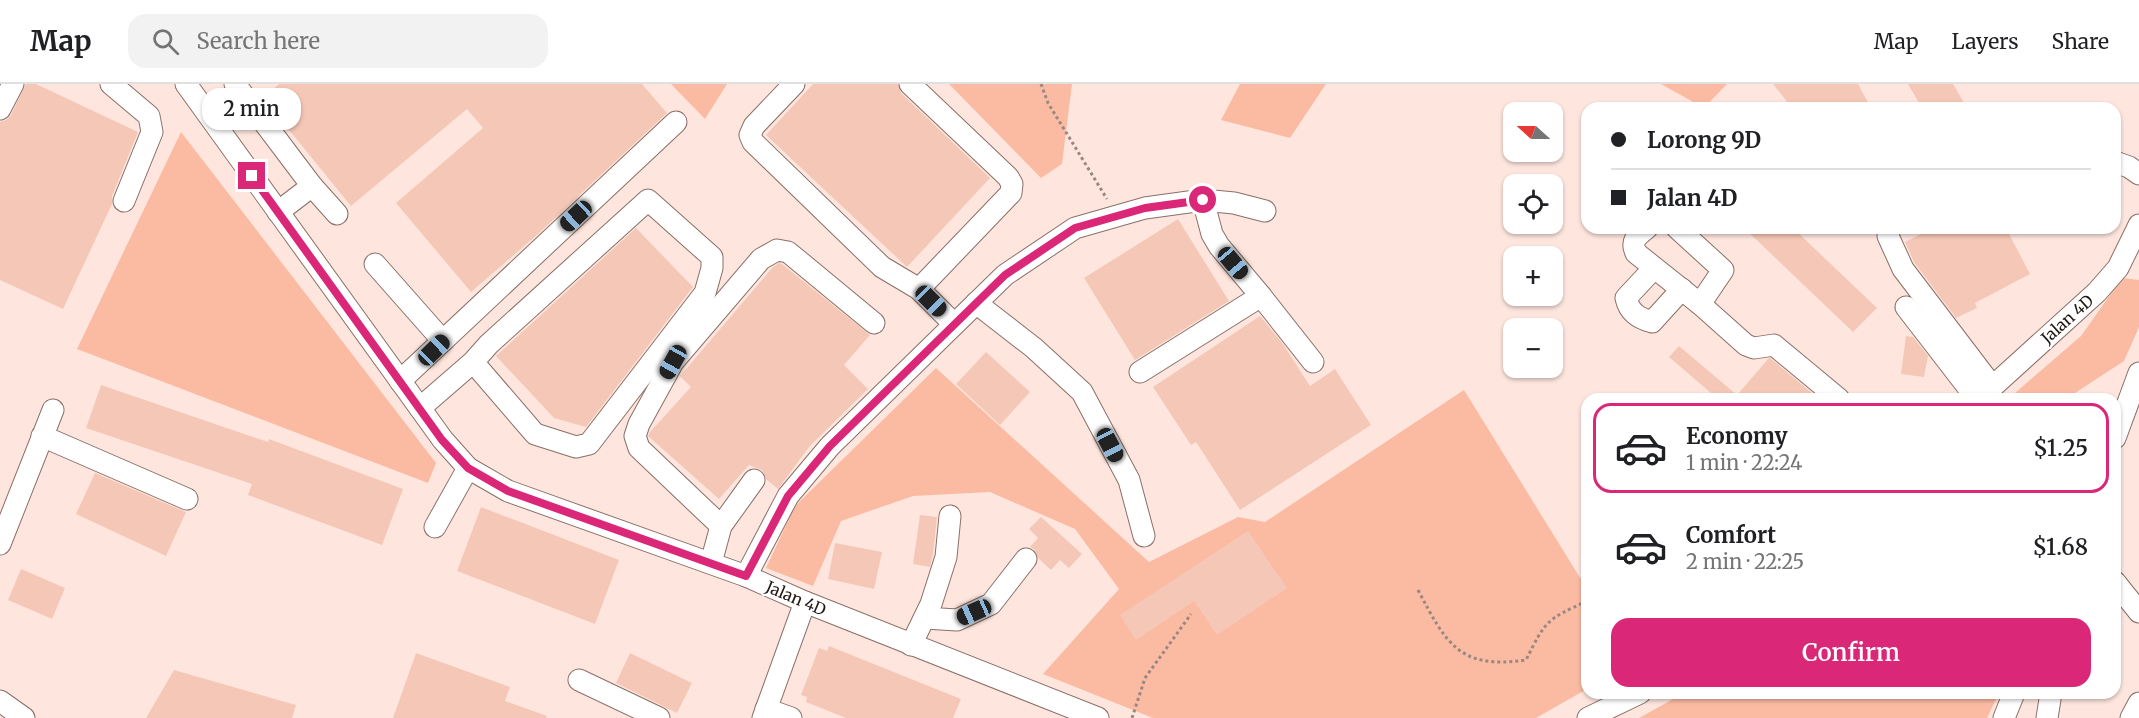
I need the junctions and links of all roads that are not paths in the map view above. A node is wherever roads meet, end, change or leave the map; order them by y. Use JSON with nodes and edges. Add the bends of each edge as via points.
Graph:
{"nodes":[{"id":1,"x":13,"y":84,"type":"edge"},
{"id":2,"x":111,"y":84,"type":"edge"},
{"id":3,"x":186,"y":84,"type":"edge"},
{"id":4,"x":235,"y":84,"type":"edge"},
{"id":5,"x":794,"y":84,"type":"edge"},
{"id":6,"x":909,"y":84,"type":"edge"},
{"id":7,"x":0,"y":109,"type":"edge"},
{"id":8,"x":676,"y":122,"type":"dead end"},
{"id":9,"x":2121,"y":164,"type":"edge"},
{"id":10,"x":2139,"y":174,"type":"edge"},
{"id":11,"x":312,"y":186,"type":"junction"},
{"id":12,"x":1203,"y":200,"type":"junction"},
{"id":13,"x":124,"y":201,"type":"dead end"},
{"id":14,"x":1265,"y":211,"type":"dead end"},
{"id":15,"x":278,"y":212,"type":"junction"},
{"id":16,"x":337,"y":214,"type":"dead end"},
{"id":17,"x":2139,"y":225,"type":"edge"},
{"id":18,"x":1640,"y":234,"type":"edge"},
{"id":19,"x":1684,"y":234,"type":"edge"},
{"id":20,"x":1888,"y":234,"type":"edge"},
{"id":21,"x":375,"y":264,"type":"dead end"},
{"id":22,"x":1654,"y":268,"type":"junction"},
{"id":23,"x":919,"y":289,"type":"junction"},
{"id":24,"x":1682,"y":289,"type":"junction"},
{"id":25,"x":1261,"y":296,"type":"junction"},
{"id":26,"x":976,"y":303,"type":"junction"},
{"id":27,"x":1701,"y":304,"type":"junction"},
{"id":28,"x":1906,"y":307,"type":"dead end"},
{"id":29,"x":874,"y":323,"type":"dead end"},
{"id":30,"x":954,"y":324,"type":"junction"},
{"id":31,"x":443,"y":341,"type":"junction"},
{"id":32,"x":473,"y":362,"type":"junction"},
{"id":33,"x":1313,"y":362,"type":"dead end"},
{"id":34,"x":1140,"y":372,"type":"dead end"},
{"id":35,"x":2139,"y":373,"type":"edge"},
{"id":36,"x":400,"y":381,"type":"junction"},
{"id":37,"x":1832,"y":393,"type":"edge"},
{"id":38,"x":1980,"y":393,"type":"edge"},
{"id":39,"x":1981,"y":393,"type":"edge"},
{"id":40,"x":1984,"y":393,"type":"edge"},
{"id":41,"x":420,"y":408,"type":"junction"},
{"id":42,"x":53,"y":411,"type":"dead end"},
{"id":43,"x":2121,"y":422,"type":"edge"},
{"id":44,"x":42,"y":436,"type":"junction"},
{"id":45,"x":468,"y":468,"type":"junction"},
{"id":46,"x":754,"y":480,"type":"dead end"},
{"id":47,"x":187,"y":499,"type":"dead end"},
{"id":48,"x":950,"y":516,"type":"dead end"},
{"id":49,"x":4,"y":522,"type":"edge"},
{"id":50,"x":721,"y":526,"type":"junction"},
{"id":51,"x":435,"y":527,"type":"dead end"},
{"id":52,"x":1144,"y":536,"type":"dead end"},
{"id":53,"x":0,"y":544,"type":"edge"},
{"id":54,"x":1026,"y":560,"type":"dead end"},
{"id":55,"x":711,"y":563,"type":"junction"},
{"id":56,"x":746,"y":576,"type":"junction"},
{"id":57,"x":2121,"y":590,"type":"edge"},
{"id":58,"x":805,"y":602,"type":"junction"},
{"id":59,"x":2139,"y":612,"type":"edge"},
{"id":60,"x":925,"y":618,"type":"junction"},
{"id":61,"x":911,"y":645,"type":"junction"},
{"id":62,"x":579,"y":680,"type":"dead end"},
{"id":63,"x":1628,"y":699,"type":"edge"},
{"id":64,"x":2012,"y":699,"type":"edge"},
{"id":65,"x":2050,"y":699,"type":"edge"},
{"id":66,"x":0,"y":701,"type":"edge"},
{"id":67,"x":2139,"y":703,"type":"edge"},
{"id":68,"x":764,"y":713,"type":"edge"},
{"id":69,"x":24,"y":718,"type":"edge"},
{"id":70,"x":659,"y":718,"type":"edge"},
{"id":71,"x":791,"y":718,"type":"edge"},
{"id":72,"x":1098,"y":718,"type":"edge"},
{"id":73,"x":1588,"y":718,"type":"edge"},
{"id":74,"x":2004,"y":718,"type":"edge"},
{"id":75,"x":2047,"y":718,"type":"edge"},
{"id":76,"x":2131,"y":718,"type":"edge"}],
"edges":[{"from":1,"to":7,"type":"street"},
{"from":2,"to":13,"type":"street","via":[[149,116],[152,132]]},
{"from":3,"to":15,"type":"street","name":"Jalan 4D"},
{"from":4,"to":11,"type":"street"},
{"from":5,"to":23,"type":"street","via":[[754,126],[750,135],[753,142],[882,267]]},
{"from":6,"to":23,"type":"street","via":[[1012,184],[1011,193]]},
{"from":8,"to":31,"type":"street"},
{"from":9,"to":10,"type":"street"},
{"from":11,"to":15,"type":"street"},
{"from":11,"to":16,"type":"street"},
{"from":12,"to":14,"type":"street"},
{"from":12,"to":25,"type":"street","via":[[1219,246]]},
{"from":12,"to":26,"type":"street","via":[[1145,208],[1075,228],[1005,275]]},
{"from":15,"to":36,"type":"street","name":"Jalan 4D"},
{"from":17,"to":40,"type":"street","name":"Jalan 4D","via":[[2118,268],[2097,292]]},
{"from":18,"to":22,"type":"street","via":[[1633,246]]},
{"from":19,"to":27,"type":"street","via":[[1723,270]]},
{"from":20,"to":39,"type":"street","via":[[1903,269]]},
{"from":21,"to":31,"type":"street"},
{"from":22,"to":24,"type":"street"},
{"from":22,"to":24,"type":"street","via":[[1626,298],[1628,308],[1641,319],[1652,322]]},
{"from":23,"to":30,"type":"street"},
{"from":24,"to":27,"type":"street"},
{"from":25,"to":33,"type":"street"},
{"from":25,"to":34,"type":"street"},
{"from":26,"to":30,"type":"street"},
{"from":26,"to":52,"type":"street","via":[[1082,392],[1129,480]]},
{"from":27,"to":37,"type":"street","via":[[1746,345],[1774,345]]},
{"from":28,"to":38,"type":"street"},
{"from":29,"to":50,"type":"street","via":[[788,252],[777,250],[761,259],[673,362],[635,436],[639,448]]},
{"from":30,"to":56,"type":"street","via":[[830,446],[788,496]]},
{"from":31,"to":36,"type":"street"},
{"from":32,"to":32,"type":"street","via":[[535,434],[576,447],[589,444],[705,293],[712,257],[648,200]]},
{"from":32,"to":41,"type":"street"},
{"from":35,"to":43,"type":"street"},
{"from":36,"to":41,"type":"street","name":"Jalan 4D"},
{"from":41,"to":45,"type":"street","name":"Jalan 4D"},
{"from":42,"to":44,"type":"street"},
{"from":44,"to":47,"type":"street"},
{"from":44,"to":49,"type":"street"},
{"from":45,"to":51,"type":"street"},
{"from":45,"to":55,"type":"street","name":"Jalan 4D","via":[[508,491]]},
{"from":46,"to":50,"type":"street"},
{"from":48,"to":60,"type":"street","via":[[946,557]]},
{"from":49,"to":53,"type":"street"},
{"from":50,"to":55,"type":"street"},
{"from":54,"to":60,"type":"street","via":[[990,604],[957,620]]},
{"from":55,"to":56,"type":"street","name":"Jalan 4D"},
{"from":56,"to":58,"type":"street","name":"Jalan 4D"},
{"from":57,"to":59,"type":"street"},
{"from":58,"to":61,"type":"street","name":"Jalan 4D"},
{"from":58,"to":68,"type":"street"},
{"from":60,"to":61,"type":"street"},
{"from":61,"to":72,"type":"street","name":"Jalan 4D"},
{"from":62,"to":70,"type":"street"},
{"from":63,"to":73,"type":"street"},
{"from":64,"to":74,"type":"street"},
{"from":65,"to":75,"type":"street"},
{"from":66,"to":69,"type":"street"},
{"from":67,"to":76,"type":"street"},
{"from":68,"to":71,"type":"street"}]}
